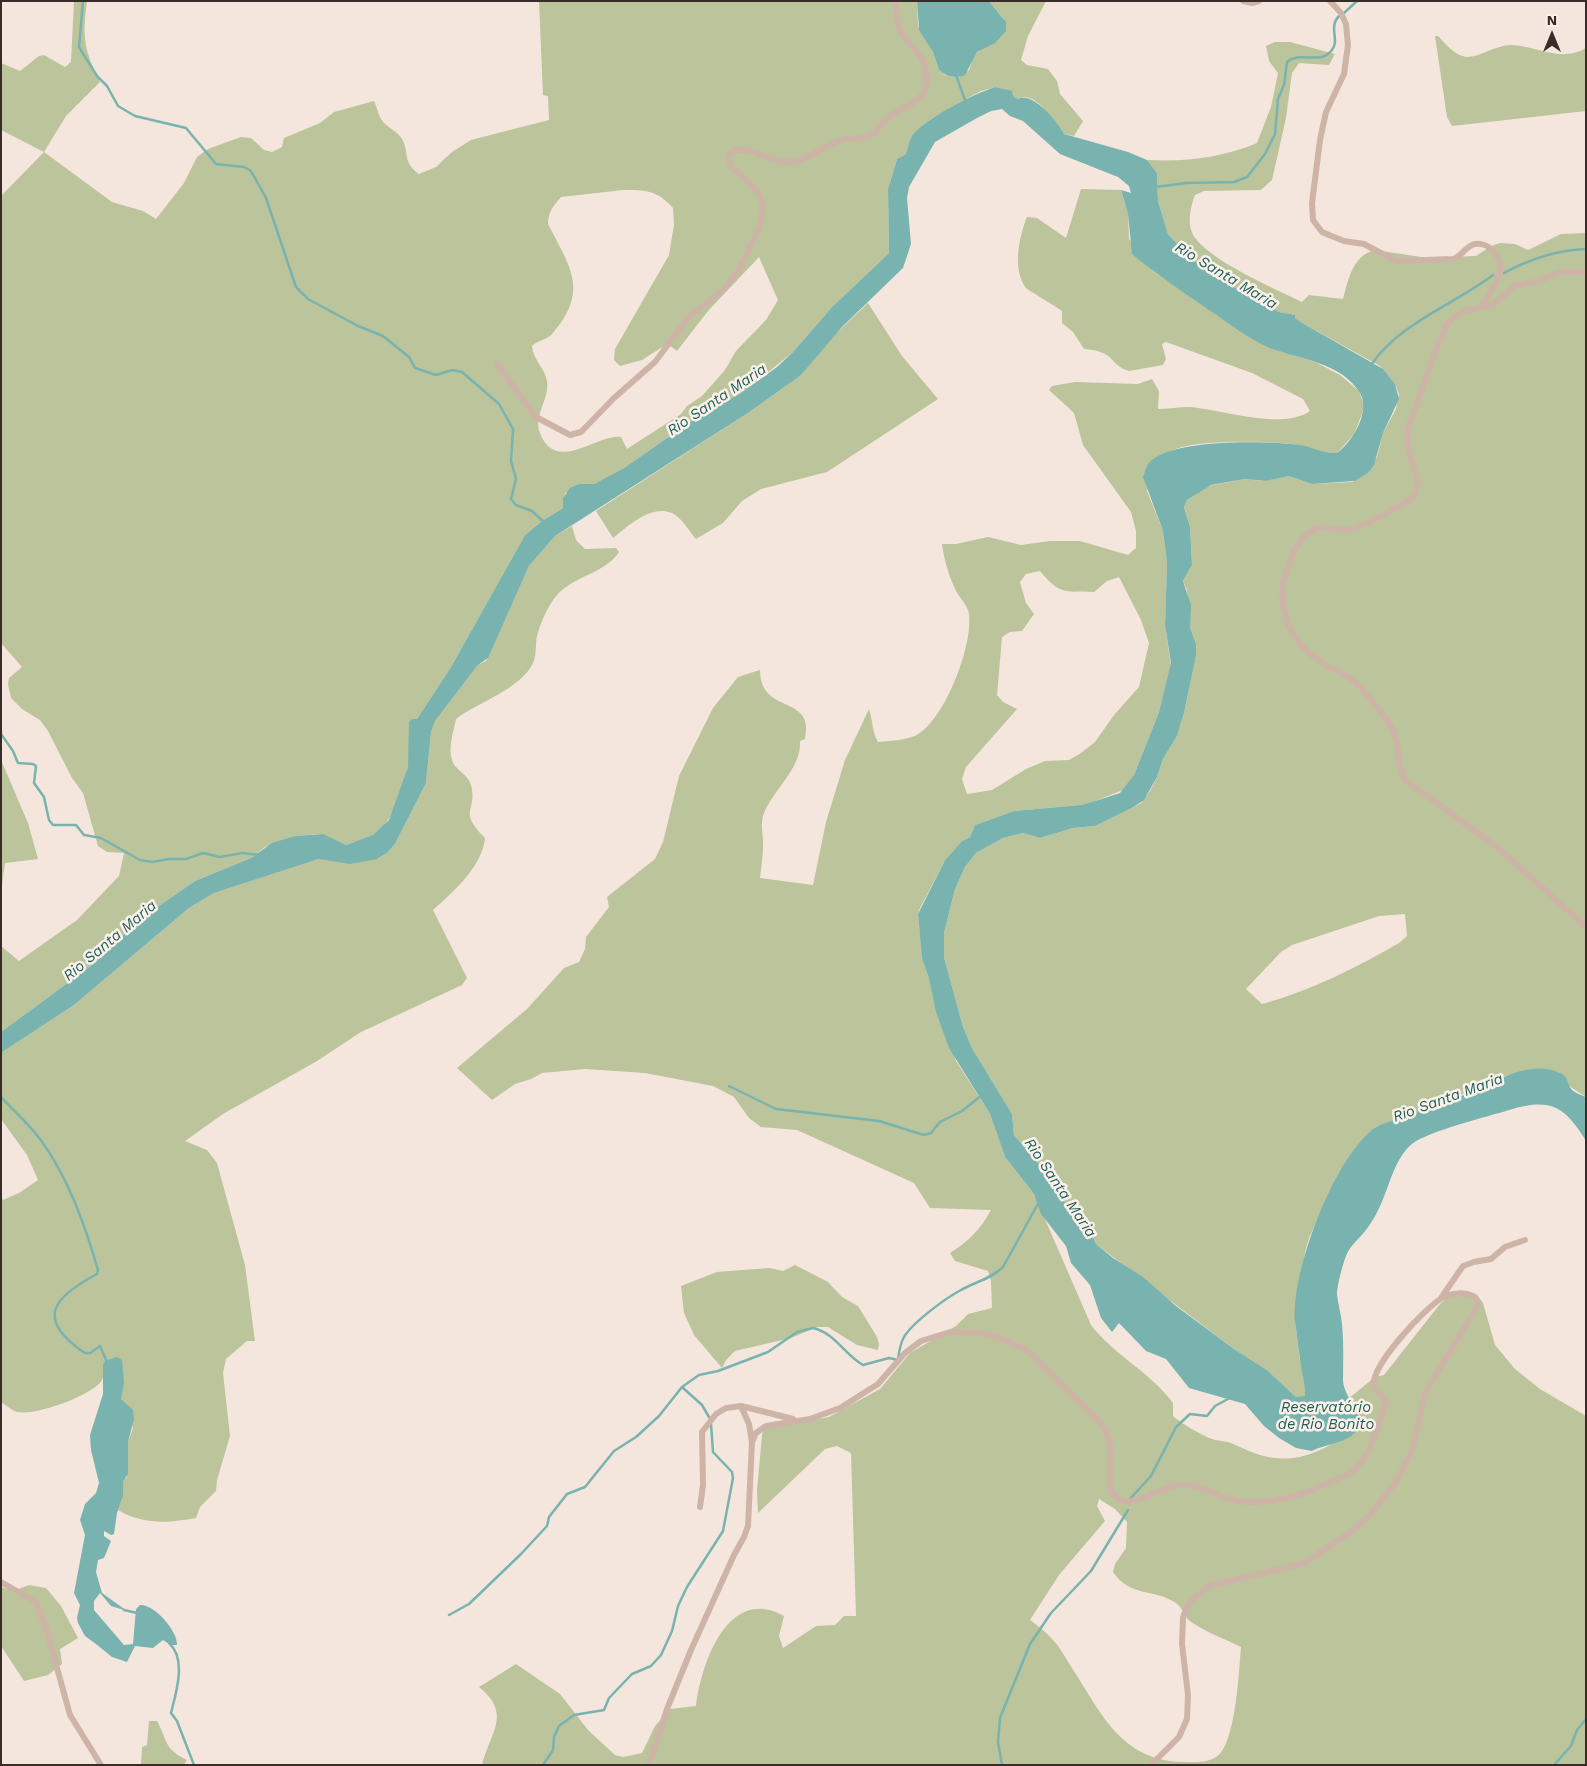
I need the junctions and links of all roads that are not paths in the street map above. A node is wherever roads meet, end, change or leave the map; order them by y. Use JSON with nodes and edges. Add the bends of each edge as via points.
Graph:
{"nodes":[{"id":1,"x":895,"y":1,"type":"edge"},
{"id":2,"x":1243,"y":1,"type":"edge"},
{"id":3,"x":1260,"y":1,"type":"edge"},
{"id":4,"x":1330,"y":1,"type":"edge"},
{"id":5,"x":1586,"y":272,"type":"edge"},
{"id":6,"x":1480,"y":307,"type":"junction"},
{"id":7,"x":496,"y":364,"type":"dead end"},
{"id":8,"x":1586,"y":927,"type":"edge"},
{"id":9,"x":1525,"y":1240,"type":"dead end"},
{"id":10,"x":1440,"y":1299,"type":"junction"},
{"id":11,"x":741,"y":1406,"type":"junction"},
{"id":12,"x":798,"y":1420,"type":"junction"},
{"id":13,"x":752,"y":1442,"type":"junction"},
{"id":14,"x":700,"y":1507,"type":"dead end"},
{"id":15,"x":1,"y":1582,"type":"edge"},
{"id":16,"x":101,"y":1765,"type":"edge"},
{"id":17,"x":649,"y":1765,"type":"edge"},
{"id":18,"x":1151,"y":1765,"type":"edge"}],
"edges":[{"from":1,"to":7,"type":"street","via":[[899,29],[922,57],[927,82],[922,94],[910,106],[885,120],[876,132],[862,138],[843,138],[806,158],[780,161],[745,149],[732,151],[729,155],[731,167],[750,183],[762,204],[760,226],[749,252],[726,287],[688,318],[655,362],[581,432],[570,435],[536,416]]},
{"from":2,"to":3,"type":"street"},
{"from":4,"to":6,"type":"street","via":[[1346,24],[1348,45],[1344,74],[1326,112],[1320,140],[1313,220],[1329,236],[1364,244],[1396,261],[1459,258],[1475,244],[1490,248],[1497,254],[1500,274]]},
{"from":5,"to":6,"type":"street","via":[[1560,272],[1514,286],[1493,305]]},
{"from":6,"to":8,"type":"street","via":[[1459,314],[1447,324],[1410,422],[1407,440],[1418,482],[1415,495],[1360,528],[1346,531],[1324,527],[1307,534],[1286,574],[1282,600],[1294,638],[1318,661],[1354,682],[1388,721],[1398,742],[1402,775],[1406,781],[1496,846]]},
{"from":9,"to":10,"type":"street","via":[[1505,1247],[1491,1260],[1463,1266]]},
{"from":10,"to":12,"type":"street","via":[[1410,1326],[1378,1370],[1374,1387],[1386,1401],[1360,1464],[1351,1473],[1314,1490],[1279,1501],[1238,1500],[1210,1490],[1181,1485],[1150,1493],[1129,1503],[1121,1502],[1111,1491],[1111,1450],[1106,1429],[1028,1351],[981,1333],[950,1332],[921,1341],[878,1384],[830,1412]]},
{"from":10,"to":18,"type":"street","via":[[1447,1295],[1467,1294],[1475,1297],[1478,1303],[1424,1393],[1412,1451],[1396,1482],[1368,1517],[1305,1563],[1209,1586],[1193,1599],[1183,1617],[1182,1630],[1187,1719],[1180,1737]]},
{"from":11,"to":12,"type":"street"},
{"from":11,"to":13,"type":"street"},
{"from":11,"to":14,"type":"street","via":[[726,1408],[716,1414],[702,1432]]},
{"from":12,"to":13,"type":"street","via":[[766,1426],[756,1433]]},
{"from":13,"to":17,"type":"street","via":[[748,1526],[691,1650]]},
{"from":15,"to":16,"type":"street","via":[[36,1602],[70,1716]]}]}
